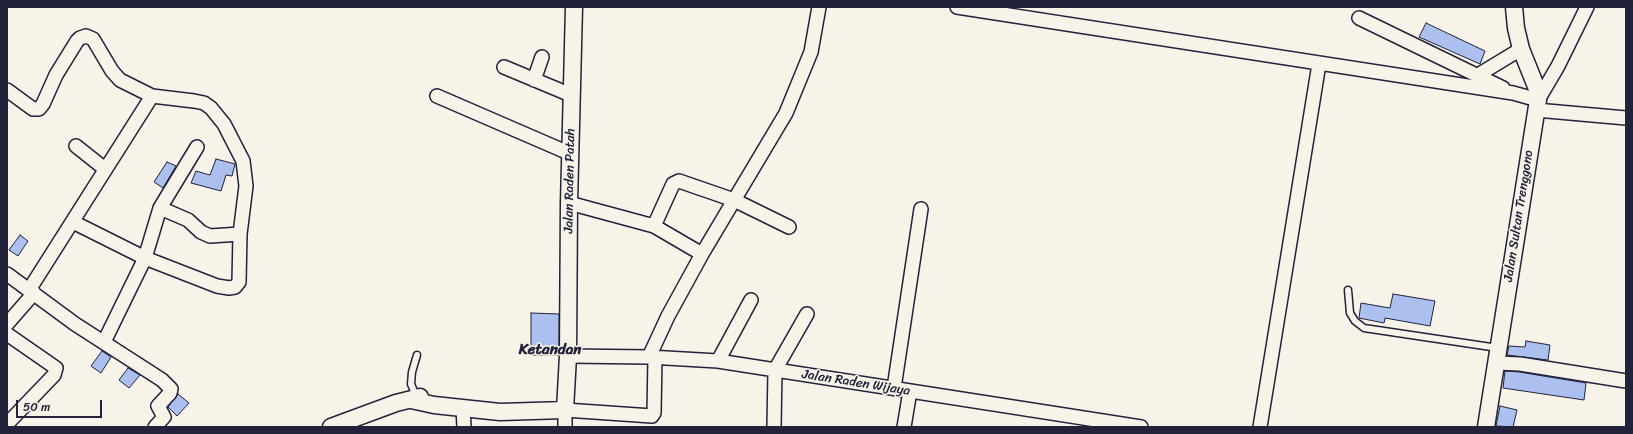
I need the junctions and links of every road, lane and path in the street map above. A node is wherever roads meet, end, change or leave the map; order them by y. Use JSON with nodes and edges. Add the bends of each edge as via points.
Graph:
{"nodes":[{"id":1,"x":574,"y":7,"type":"edge"},
{"id":2,"x":819,"y":7,"type":"edge"},
{"id":3,"x":957,"y":7,"type":"edge"},
{"id":4,"x":1514,"y":7,"type":"edge"},
{"id":5,"x":1587,"y":7,"type":"edge"},
{"id":6,"x":1359,"y":18,"type":"dead end"},
{"id":7,"x":1521,"y":49,"type":"junction"},
{"id":8,"x":542,"y":57,"type":"dead end"},
{"id":9,"x":1319,"y":64,"type":"junction"},
{"id":10,"x":504,"y":67,"type":"dead end"},
{"id":11,"x":1478,"y":75,"type":"junction"},
{"id":12,"x":534,"y":80,"type":"junction"},
{"id":13,"x":7,"y":90,"type":"edge"},
{"id":14,"x":1513,"y":93,"type":"junction"},
{"id":15,"x":571,"y":95,"type":"junction"},
{"id":16,"x":152,"y":96,"type":"junction"},
{"id":17,"x":437,"y":96,"type":"dead end"},
{"id":18,"x":1537,"y":105,"type":"junction"},
{"id":19,"x":1626,"y":118,"type":"edge"},
{"id":20,"x":76,"y":146,"type":"dead end"},
{"id":21,"x":197,"y":147,"type":"dead end"},
{"id":22,"x":571,"y":154,"type":"junction"},
{"id":23,"x":105,"y":169,"type":"junction"},
{"id":24,"x":734,"y":200,"type":"junction"},
{"id":25,"x":569,"y":203,"type":"junction"},
{"id":26,"x":160,"y":208,"type":"junction"},
{"id":27,"x":921,"y":209,"type":"dead end"},
{"id":28,"x":73,"y":222,"type":"junction"},
{"id":29,"x":654,"y":226,"type":"junction"},
{"id":30,"x":789,"y":227,"type":"dead end"},
{"id":31,"x":240,"y":234,"type":"junction"},
{"id":32,"x":702,"y":254,"type":"junction"},
{"id":33,"x":145,"y":258,"type":"junction"},
{"id":34,"x":7,"y":274,"type":"edge"},
{"id":35,"x":1348,"y":290,"type":"dead end"},
{"id":36,"x":32,"y":292,"type":"junction"},
{"id":37,"x":752,"y":300,"type":"dead end"},
{"id":38,"x":807,"y":314,"type":"dead end"},
{"id":39,"x":7,"y":324,"type":"edge"},
{"id":40,"x":7,"y":334,"type":"edge"},
{"id":41,"x":104,"y":342,"type":"junction"},
{"id":42,"x":417,"y":355,"type":"dead end"},
{"id":43,"x":1497,"y":355,"type":"junction"},
{"id":44,"x":568,"y":356,"type":"junction"},
{"id":45,"x":652,"y":357,"type":"junction"},
{"id":46,"x":718,"y":361,"type":"junction"},
{"id":47,"x":775,"y":370,"type":"junction"},
{"id":48,"x":1626,"y":381,"type":"edge"},
{"id":49,"x":894,"y":388,"type":"junction"},
{"id":50,"x":910,"y":391,"type":"junction"},
{"id":51,"x":414,"y":399,"type":"junction"},
{"id":52,"x":466,"y":408,"type":"junction"},
{"id":53,"x":565,"y":410,"type":"junction"},
{"id":54,"x":356,"y":422,"type":"edge"},
{"id":55,"x":7,"y":424,"type":"edge"},
{"id":56,"x":155,"y":427,"type":"edge"},
{"id":57,"x":331,"y":427,"type":"edge"},
{"id":58,"x":464,"y":427,"type":"edge"},
{"id":59,"x":565,"y":427,"type":"edge"},
{"id":60,"x":774,"y":427,"type":"edge"},
{"id":61,"x":904,"y":427,"type":"edge"},
{"id":62,"x":1141,"y":427,"type":"edge"},
{"id":63,"x":1260,"y":427,"type":"edge"},
{"id":64,"x":1486,"y":427,"type":"edge"}],
"edges":[{"from":1,"to":15,"type":"street","name":"Jalan Raden Patah"},
{"from":2,"to":24,"type":"street","via":[[811,52],[786,113]]},
{"from":3,"to":9,"type":"street"},
{"from":4,"to":7,"type":"street","name":"Jalan Sultan Trenggono"},
{"from":5,"to":18,"type":"street"},
{"from":6,"to":11,"type":"street"},
{"from":7,"to":11,"type":"street"},
{"from":7,"to":18,"type":"street","name":"Jalan Sultan Trenggono","via":[[1537,89]]},
{"from":8,"to":12,"type":"street"},
{"from":9,"to":14,"type":"street"},
{"from":9,"to":63,"type":"street"},
{"from":10,"to":12,"type":"street"},
{"from":11,"to":14,"type":"street"},
{"from":12,"to":15,"type":"street"},
{"from":13,"to":16,"type":"street","via":[[33,109],[39,109],[77,41],[86,36],[93,39],[120,80]]},
{"from":14,"to":18,"type":"street"},
{"from":15,"to":22,"type":"street","name":"Jalan Raden Patah"},
{"from":16,"to":23,"type":"street"},
{"from":16,"to":31,"type":"street","via":[[204,104],[211,108],[224,124],[243,161],[246,186]]},
{"from":17,"to":22,"type":"street"},
{"from":18,"to":19,"type":"street"},
{"from":18,"to":43,"type":"street","name":"Jalan Sultan Trenggono"},
{"from":20,"to":23,"type":"street"},
{"from":21,"to":26,"type":"street"},
{"from":22,"to":25,"type":"street","name":"Jalan Raden Patah"},
{"from":23,"to":28,"type":"street"},
{"from":24,"to":29,"type":"street","via":[[680,180],[673,184]]},
{"from":24,"to":30,"type":"street"},
{"from":24,"to":32,"type":"street"},
{"from":25,"to":29,"type":"street"},
{"from":25,"to":44,"type":"street","name":"Jalan Raden Patah"},
{"from":26,"to":31,"type":"street","via":[[188,220],[201,232],[210,236]]},
{"from":26,"to":33,"type":"street"},
{"from":27,"to":49,"type":"street"},
{"from":28,"to":33,"type":"street"},
{"from":28,"to":36,"type":"street"},
{"from":29,"to":32,"type":"street"},
{"from":31,"to":33,"type":"street","via":[[239,282],[229,288],[217,286]]},
{"from":32,"to":45,"type":"street","via":[[668,316]]},
{"from":33,"to":41,"type":"street"},
{"from":34,"to":36,"type":"street"},
{"from":35,"to":43,"type":"lane","via":[[1350,313],[1364,328]]},
{"from":36,"to":39,"type":"street"},
{"from":36,"to":41,"type":"street"},
{"from":37,"to":46,"type":"street"},
{"from":38,"to":47,"type":"street"},
{"from":40,"to":55,"type":"street","via":[[56,368],[54,375]]},
{"from":41,"to":56,"type":"street","via":[[162,380],[171,389],[158,406],[164,418]]},
{"from":42,"to":51,"type":"lane","via":[[411,384]]},
{"from":43,"to":48,"type":"street","via":[[1520,364]]},
{"from":43,"to":64,"type":"street","name":"Jalan Sultan Trenggono"},
{"from":44,"to":45,"type":"street","name":"Jalan Raden Wijaya"},
{"from":44,"to":53,"type":"street","name":"Jalan Raden Patah"},
{"from":45,"to":46,"type":"street","name":"Jalan Raden Wijaya"},
{"from":45,"to":53,"type":"street","via":[[652,416]]},
{"from":46,"to":47,"type":"street","name":"Jalan Raden Wijaya"},
{"from":47,"to":49,"type":"street","name":"Jalan Raden Wijaya"},
{"from":47,"to":60,"type":"street"},
{"from":49,"to":50,"type":"street","name":"Jalan Raden Wijaya"},
{"from":50,"to":61,"type":"street"},
{"from":50,"to":62,"type":"street","name":"Jalan Raden Wijaya"},
{"from":51,"to":52,"type":"street","via":[[434,405]]},
{"from":51,"to":54,"type":"street","via":[[396,403]]},
{"from":52,"to":53,"type":"street","via":[[517,412]]},
{"from":52,"to":58,"type":"street"},
{"from":53,"to":59,"type":"street"},
{"from":54,"to":57,"type":"street"}]}
